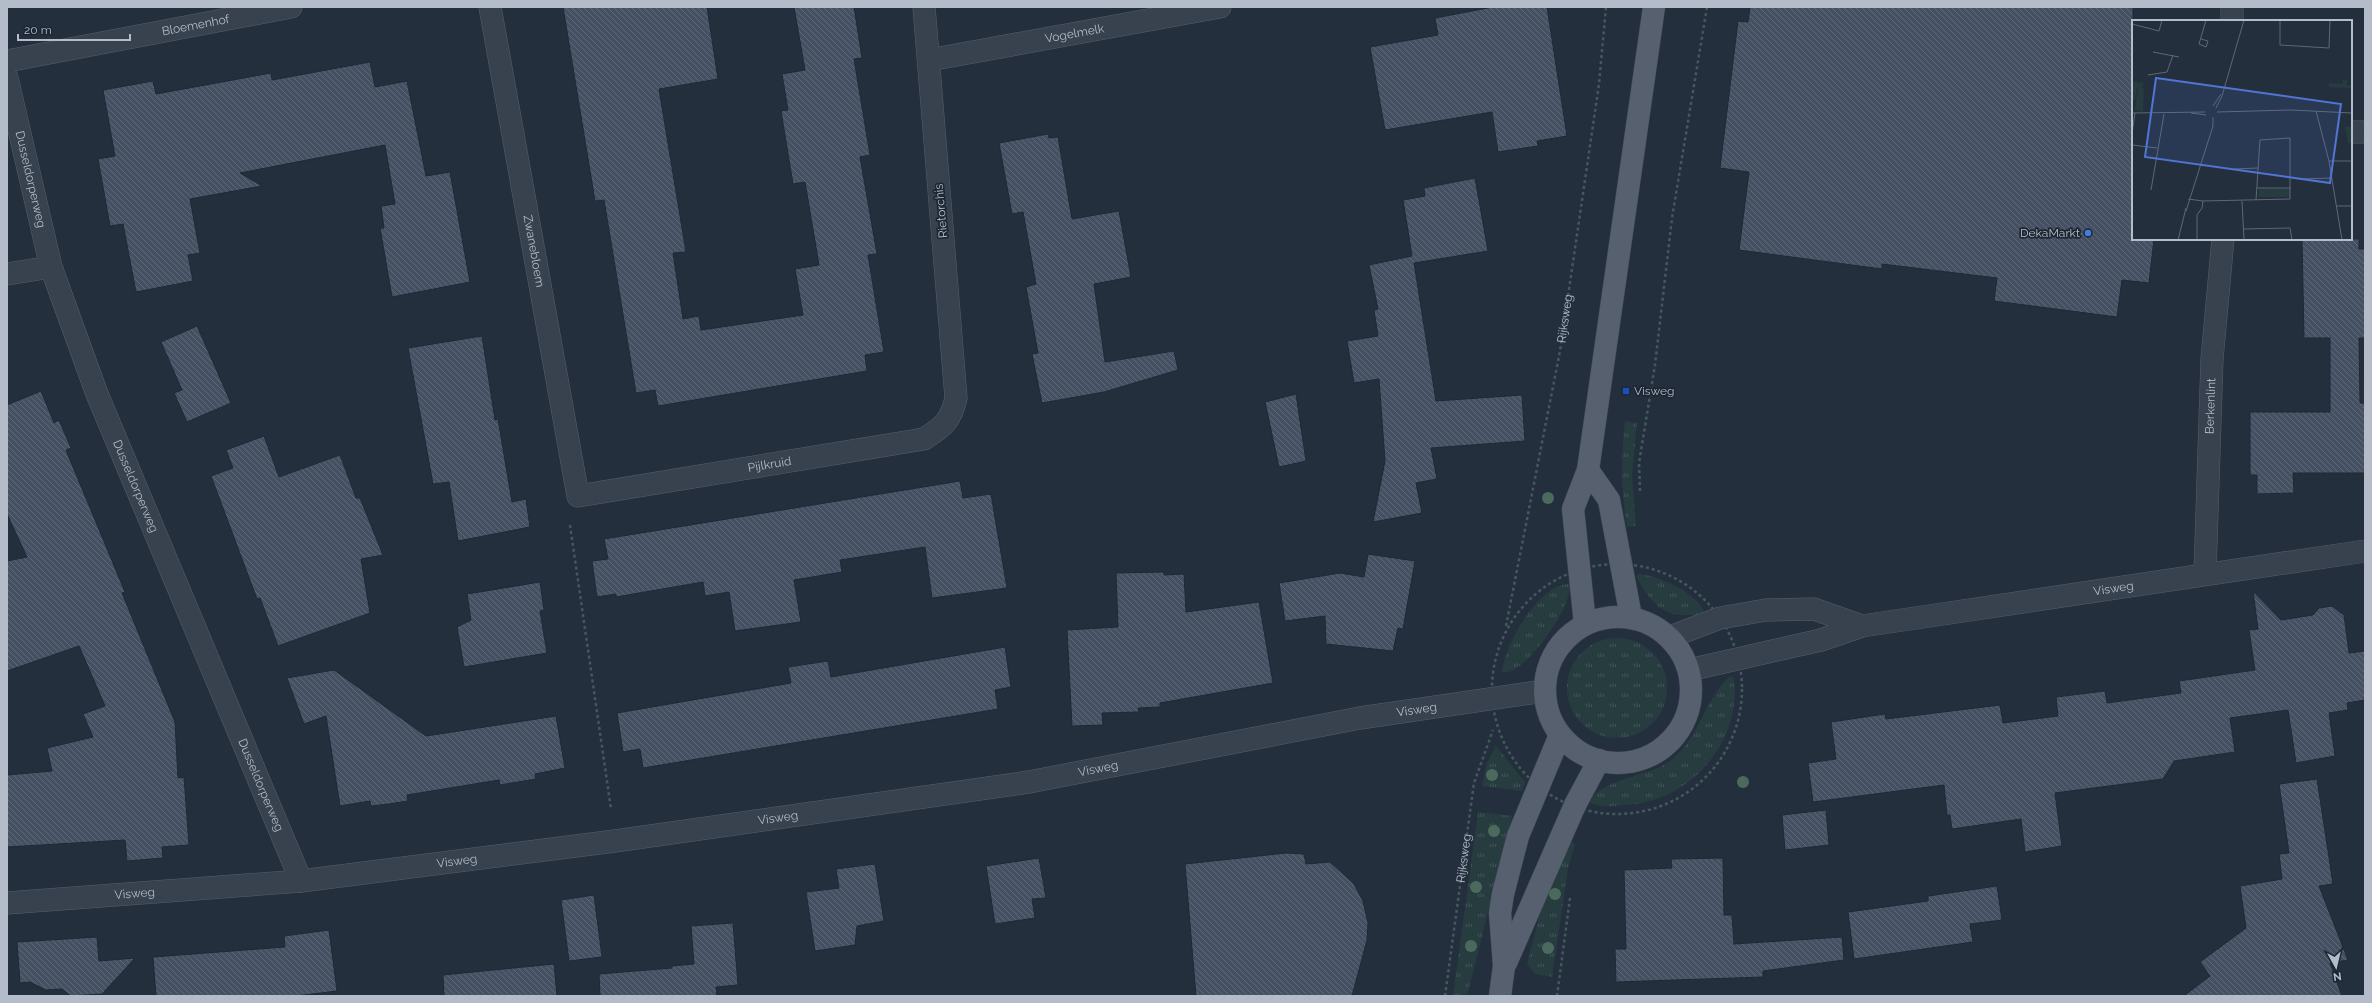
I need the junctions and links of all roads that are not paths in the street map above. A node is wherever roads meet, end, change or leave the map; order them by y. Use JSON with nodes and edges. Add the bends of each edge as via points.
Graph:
{"nodes":[{"id":1,"x":290,"y":7,"type":"edge"},
{"id":2,"x":490,"y":7,"type":"edge"},
{"id":3,"x":924,"y":7,"type":"edge"},
{"id":4,"x":1220,"y":7,"type":"edge"},
{"id":5,"x":1654,"y":7,"type":"edge"},
{"id":6,"x":2232,"y":7,"type":"edge"},
{"id":7,"x":2232,"y":20,"type":"edge"},
{"id":8,"x":929,"y":60,"type":"junction"},
{"id":9,"x":7,"y":61,"type":"edge"},
{"id":10,"x":7,"y":78,"type":"edge"},
{"id":11,"x":2352,"y":132,"type":"edge"},
{"id":12,"x":2365,"y":132,"type":"edge"},
{"id":13,"x":2223,"y":240,"type":"edge"},
{"id":14,"x":52,"y":266,"type":"junction"},
{"id":15,"x":7,"y":274,"type":"edge"},
{"id":16,"x":952,"y":414,"type":"joint"},
{"id":17,"x":1588,"y":470,"type":"junction"},
{"id":18,"x":578,"y":496,"type":"joint"},
{"id":19,"x":2365,"y":551,"type":"edge"},
{"id":20,"x":2205,"y":574,"type":"junction"},
{"id":21,"x":1631,"y":617,"type":"junction"},
{"id":22,"x":1585,"y":624,"type":"junction"},
{"id":23,"x":1862,"y":626,"type":"junction"},
{"id":24,"x":1670,"y":637,"type":"junction"},
{"id":25,"x":1689,"y":670,"type":"junction"},
{"id":26,"x":1544,"y":691,"type":"junction"},
{"id":27,"x":1560,"y":735,"type":"junction"},
{"id":28,"x":1599,"y":760,"type":"junction"},
{"id":29,"x":301,"y":881,"type":"junction"},
{"id":30,"x":7,"y":903,"type":"edge"},
{"id":31,"x":1504,"y":966,"type":"junction"},
{"id":32,"x":1500,"y":996,"type":"edge"}],
"edges":[{"from":1,"to":9,"type":"street","name":"Bloemenhof"},
{"from":2,"to":18,"type":"street","name":"Zwanebloem"},
{"from":3,"to":8,"type":"street","name":"Rietorchis"},
{"from":4,"to":8,"type":"street","name":"Vogelmelk"},
{"from":5,"to":17,"type":"main road"},
{"from":6,"to":7,"type":"street"},
{"from":8,"to":16,"type":"street","name":"Rietorchis","via":[[956,398]]},
{"from":10,"to":14,"type":"street","name":"Dusseldorperweg"},
{"from":11,"to":12,"type":"street"},
{"from":13,"to":20,"type":"street","name":"Berkenlint","via":[[2212,359]]},
{"from":14,"to":15,"type":"street"},
{"from":14,"to":29,"type":"street","name":"Dusseldorperweg","via":[[97,394]]},
{"from":16,"to":18,"type":"street","name":"Pijlkruid","via":[[939,430],[924,439]]},
{"from":17,"to":21,"type":"main road","via":[[1609,500]]},
{"from":17,"to":22,"type":"main road","via":[[1572,509]]},
{"from":19,"to":20,"type":"street","name":"Visweg"},
{"from":20,"to":23,"type":"street","name":"Visweg"},
{"from":21,"to":22,"type":"main road","via":[[1609,616]]},
{"from":21,"to":24,"type":"main road","via":[[1652,624]]},
{"from":22,"to":26,"type":"main road","via":[[1569,634],[1555,651],[1546,671]]},
{"from":23,"to":24,"type":"street","name":"Visweg","via":[[1814,609],[1766,610],[1720,618]]},
{"from":23,"to":25,"type":"street","name":"Visweg","via":[[1821,640]]},
{"from":24,"to":25,"type":"main road","via":[[1682,653]]},
{"from":25,"to":28,"type":"main road","via":[[1692,692],[1688,712],[1680,730],[1666,746],[1649,757],[1629,763]]},
{"from":26,"to":27,"type":"main road","via":[[1548,712]]},
{"from":26,"to":29,"type":"street","name":"Visweg","via":[[1360,718],[1029,782],[615,841]]},
{"from":27,"to":28,"type":"main road","via":[[1588,757]]},
{"from":27,"to":31,"type":"main road","via":[[1518,836],[1505,887],[1500,913]]},
{"from":28,"to":31,"type":"main road","via":[[1575,806]]},
{"from":29,"to":30,"type":"street","name":"Visweg"},
{"from":31,"to":32,"type":"main road"}]}
